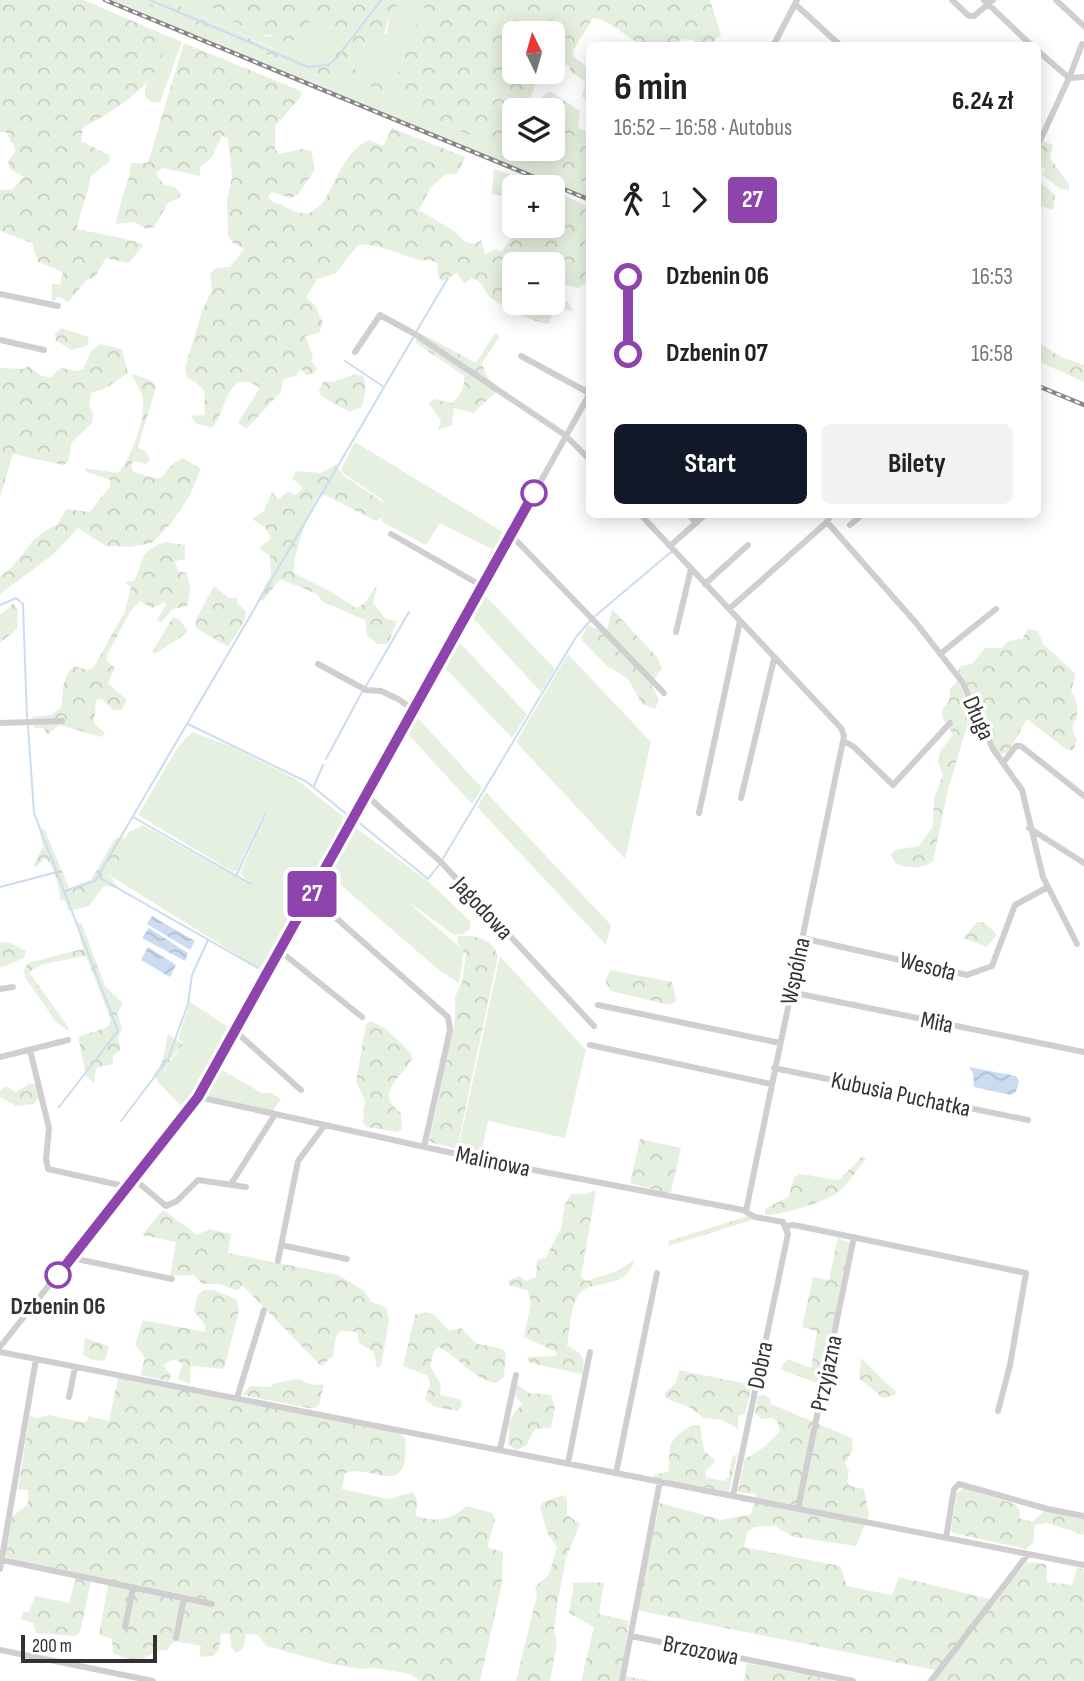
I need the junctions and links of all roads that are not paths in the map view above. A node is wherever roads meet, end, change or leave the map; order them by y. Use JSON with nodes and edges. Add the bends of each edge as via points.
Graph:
{"nodes":[{"id":1,"x":952,"y":0,"type":"edge"},
{"id":2,"x":1056,"y":0,"type":"edge"},
{"id":3,"x":988,"y":1,"type":"edge"},
{"id":4,"x":796,"y":2,"type":"edge"},
{"id":5,"x":1084,"y":26,"type":"edge"},
{"id":6,"x":775,"y":42,"type":"edge"},
{"id":7,"x":837,"y":42,"type":"edge"},
{"id":8,"x":1028,"y":42,"type":"edge"},
{"id":9,"x":1082,"y":44,"type":"dead end"},
{"id":10,"x":1041,"y":54,"type":"edge"},
{"id":11,"x":1084,"y":77,"type":"edge"},
{"id":12,"x":1069,"y":78,"type":"junction"},
{"id":13,"x":1041,"y":139,"type":"edge"},
{"id":14,"x":0,"y":294,"type":"edge"},
{"id":15,"x":58,"y":306,"type":"dead end"},
{"id":16,"x":0,"y":340,"type":"edge"},
{"id":17,"x":44,"y":350,"type":"dead end"},
{"id":18,"x":355,"y":352,"type":"dead end"},
{"id":19,"x":521,"y":356,"type":"dead end"},
{"id":20,"x":586,"y":391,"type":"edge"},
{"id":21,"x":586,"y":400,"type":"edge"},
{"id":22,"x":584,"y":403,"type":"joint"},
{"id":23,"x":565,"y":436,"type":"junction"},
{"id":24,"x":586,"y":456,"type":"edge"},
{"id":25,"x":644,"y":518,"type":"edge"},
{"id":26,"x":692,"y":518,"type":"edge"},
{"id":27,"x":702,"y":518,"type":"edge"},
{"id":28,"x":829,"y":518,"type":"edge"},
{"id":29,"x":858,"y":518,"type":"edge"},
{"id":30,"x":827,"y":522,"type":"junction"},
{"id":31,"x":696,"y":523,"type":"junction"},
{"id":32,"x":850,"y":525,"type":"dead end"},
{"id":33,"x":391,"y":534,"type":"dead end"},
{"id":34,"x":511,"y":535,"type":"junction"},
{"id":35,"x":748,"y":545,"type":"dead end"},
{"id":36,"x":670,"y":546,"type":"junction"},
{"id":37,"x":691,"y":569,"type":"junction"},
{"id":38,"x":705,"y":584,"type":"junction"},
{"id":39,"x":482,"y":586,"type":"junction"},
{"id":40,"x":729,"y":609,"type":"junction"},
{"id":41,"x":996,"y":609,"type":"dead end"},
{"id":42,"x":740,"y":621,"type":"junction"},
{"id":43,"x":676,"y":632,"type":"dead end"},
{"id":44,"x":940,"y":654,"type":"junction"},
{"id":45,"x":774,"y":659,"type":"junction"},
{"id":46,"x":318,"y":664,"type":"dead end"},
{"id":47,"x":664,"y":693,"type":"dead end"},
{"id":48,"x":414,"y":710,"type":"junction"},
{"id":49,"x":62,"y":721,"type":"dead end"},
{"id":50,"x":0,"y":723,"type":"edge"},
{"id":51,"x":950,"y":723,"type":"dead end"},
{"id":52,"x":844,"y":741,"type":"junction"},
{"id":53,"x":1003,"y":763,"type":"junction"},
{"id":54,"x":367,"y":796,"type":"junction"},
{"id":55,"x":1084,"y":796,"type":"edge"},
{"id":56,"x":741,"y":798,"type":"dead end"},
{"id":57,"x":699,"y":813,"type":"dead end"},
{"id":58,"x":1029,"y":828,"type":"junction"},
{"id":59,"x":1084,"y":863,"type":"edge"},
{"id":60,"x":1048,"y":887,"type":"junction"},
{"id":61,"x":311,"y":896,"type":"junction"},
{"id":62,"x":802,"y":938,"type":"junction"},
{"id":63,"x":1077,"y":944,"type":"dead end"},
{"id":64,"x":280,"y":951,"type":"junction"},
{"id":65,"x":13,"y":986,"type":"dead end"},
{"id":66,"x":0,"y":989,"type":"edge"},
{"id":67,"x":790,"y":992,"type":"junction"},
{"id":68,"x":598,"y":1005,"type":"dead end"},
{"id":69,"x":362,"y":1017,"type":"dead end"},
{"id":70,"x":594,"y":1026,"type":"dead end"},
{"id":71,"x":235,"y":1031,"type":"junction"},
{"id":72,"x":68,"y":1040,"type":"dead end"},
{"id":73,"x":780,"y":1043,"type":"junction"},
{"id":74,"x":590,"y":1045,"type":"dead end"},
{"id":75,"x":30,"y":1050,"type":"junction"},
{"id":76,"x":1084,"y":1052,"type":"edge"},
{"id":77,"x":0,"y":1057,"type":"edge"},
{"id":78,"x":774,"y":1068,"type":"junction"},
{"id":79,"x":771,"y":1084,"type":"junction"},
{"id":80,"x":301,"y":1090,"type":"dead end"},
{"id":81,"x":198,"y":1097,"type":"junction"},
{"id":82,"x":274,"y":1116,"type":"junction"},
{"id":83,"x":1028,"y":1120,"type":"dead end"},
{"id":84,"x":324,"y":1126,"type":"junction"},
{"id":85,"x":424,"y":1147,"type":"junction"},
{"id":86,"x":134,"y":1179,"type":"junction"},
{"id":87,"x":231,"y":1184,"type":"junction"},
{"id":88,"x":128,"y":1187,"type":"junction"},
{"id":89,"x":246,"y":1187,"type":"dead end"},
{"id":90,"x":746,"y":1211,"type":"junction"},
{"id":91,"x":788,"y":1230,"type":"junction"},
{"id":92,"x":854,"y":1237,"type":"junction"},
{"id":93,"x":281,"y":1245,"type":"junction"},
{"id":94,"x":72,"y":1258,"type":"junction"},
{"id":95,"x":347,"y":1259,"type":"dead end"},
{"id":96,"x":278,"y":1261,"type":"dead end"},
{"id":97,"x":657,"y":1273,"type":"dead end"},
{"id":98,"x":172,"y":1279,"type":"dead end"},
{"id":99,"x":264,"y":1310,"type":"dead end"},
{"id":100,"x":0,"y":1350,"type":"edge"},
{"id":101,"x":590,"y":1352,"type":"dead end"},
{"id":102,"x":36,"y":1359,"type":"junction"},
{"id":103,"x":75,"y":1367,"type":"junction"},
{"id":104,"x":516,"y":1375,"type":"dead end"},
{"id":105,"x":69,"y":1397,"type":"dead end"},
{"id":106,"x":237,"y":1398,"type":"junction"},
{"id":107,"x":998,"y":1411,"type":"dead end"},
{"id":108,"x":500,"y":1450,"type":"junction"},
{"id":109,"x":568,"y":1463,"type":"junction"},
{"id":110,"x":616,"y":1473,"type":"junction"},
{"id":111,"x":660,"y":1481,"type":"junction"},
{"id":112,"x":733,"y":1496,"type":"junction"},
{"id":113,"x":798,"y":1508,"type":"junction"},
{"id":114,"x":1084,"y":1516,"type":"edge"},
{"id":115,"x":946,"y":1538,"type":"junction"},
{"id":116,"x":1028,"y":1554,"type":"junction"},
{"id":117,"x":2,"y":1560,"type":"edge"},
{"id":118,"x":1084,"y":1566,"type":"edge"},
{"id":119,"x":0,"y":1569,"type":"edge"},
{"id":120,"x":133,"y":1588,"type":"junction"},
{"id":121,"x":184,"y":1598,"type":"junction"},
{"id":122,"x":212,"y":1604,"type":"dead end"},
{"id":123,"x":125,"y":1627,"type":"dead end"},
{"id":124,"x":631,"y":1636,"type":"junction"},
{"id":125,"x":176,"y":1638,"type":"dead end"},
{"id":126,"x":0,"y":1650,"type":"edge"},
{"id":127,"x":153,"y":1681,"type":"edge"},
{"id":128,"x":622,"y":1681,"type":"edge"},
{"id":129,"x":853,"y":1681,"type":"edge"},
{"id":130,"x":931,"y":1681,"type":"edge"}],
"edges":[{"from":1,"to":3,"type":"street","via":[[969,16]]},
{"from":2,"to":5,"type":"street"},
{"from":3,"to":8,"type":"street"},
{"from":4,"to":6,"type":"street"},
{"from":4,"to":7,"type":"street"},
{"from":9,"to":12,"type":"street"},
{"from":10,"to":12,"type":"street"},
{"from":11,"to":12,"type":"street"},
{"from":12,"to":13,"type":"street"},
{"from":14,"to":15,"type":"street"},
{"from":16,"to":17,"type":"street"},
{"from":18,"to":23,"type":"street","via":[[380,314]]},
{"from":19,"to":20,"type":"street"},
{"from":21,"to":22,"type":"street"},
{"from":22,"to":23,"type":"street"},
{"from":23,"to":24,"type":"street"},
{"from":23,"to":34,"type":"street"},
{"from":25,"to":36,"type":"street"},
{"from":26,"to":31,"type":"street"},
{"from":27,"to":31,"type":"street"},
{"from":28,"to":30,"type":"street"},
{"from":29,"to":32,"type":"street"},
{"from":30,"to":40,"type":"street"},
{"from":30,"to":44,"type":"street","name":"Długa"},
{"from":31,"to":36,"type":"street"},
{"from":33,"to":39,"type":"street"},
{"from":34,"to":39,"type":"street"},
{"from":34,"to":47,"type":"street"},
{"from":35,"to":38,"type":"street"},
{"from":36,"to":37,"type":"street"},
{"from":37,"to":38,"type":"street"},
{"from":37,"to":43,"type":"street"},
{"from":38,"to":40,"type":"street"},
{"from":39,"to":48,"type":"street"},
{"from":40,"to":42,"type":"street"},
{"from":41,"to":44,"type":"street"},
{"from":42,"to":45,"type":"street"},
{"from":42,"to":57,"type":"street"},
{"from":44,"to":53,"type":"street","name":"Długa","via":[[963,682]]},
{"from":45,"to":52,"type":"street","via":[[841,728]]},
{"from":45,"to":56,"type":"street"},
{"from":46,"to":48,"type":"street"},
{"from":48,"to":54,"type":"street"},
{"from":49,"to":50,"type":"street"},
{"from":51,"to":52,"type":"street","via":[[893,785]]},
{"from":52,"to":62,"type":"street","name":"Wspólna"},
{"from":53,"to":55,"type":"street","via":[[1021,746]]},
{"from":53,"to":58,"type":"street","name":"Długa","via":[[1021,790]]},
{"from":54,"to":61,"type":"street"},
{"from":54,"to":70,"type":"street","name":"Jagodowa","via":[[440,861]]},
{"from":58,"to":59,"type":"street"},
{"from":58,"to":60,"type":"street","name":"Długa"},
{"from":60,"to":62,"type":"street","name":"Wesoła","via":[[1015,905],[992,967],[967,975]]},
{"from":60,"to":63,"type":"street","name":"Długa"},
{"from":61,"to":64,"type":"street"},
{"from":61,"to":85,"type":"street","via":[[448,1017],[450,1030]]},
{"from":62,"to":67,"type":"street","name":"Wspólna"},
{"from":64,"to":69,"type":"street"},
{"from":64,"to":71,"type":"street"},
{"from":65,"to":66,"type":"street"},
{"from":67,"to":73,"type":"street","name":"Wspólna"},
{"from":67,"to":76,"type":"street","name":"Miła"},
{"from":68,"to":73,"type":"street"},
{"from":71,"to":80,"type":"street"},
{"from":71,"to":81,"type":"street"},
{"from":72,"to":75,"type":"street"},
{"from":73,"to":78,"type":"street","name":"Wspólna"},
{"from":74,"to":79,"type":"street"},
{"from":75,"to":77,"type":"street"},
{"from":75,"to":88,"type":"street","via":[[49,1128],[48,1169]]},
{"from":78,"to":79,"type":"street","name":"Wspólna"},
{"from":78,"to":83,"type":"street","name":"Kubusia Puchatka"},
{"from":79,"to":90,"type":"street","name":"Wspólna"},
{"from":81,"to":82,"type":"street","name":"Malinowa"},
{"from":81,"to":86,"type":"street"},
{"from":82,"to":84,"type":"street","name":"Malinowa"},
{"from":82,"to":87,"type":"street"},
{"from":84,"to":85,"type":"street","name":"Malinowa"},
{"from":84,"to":93,"type":"street","via":[[298,1161]]},
{"from":85,"to":90,"type":"street","name":"Malinowa"},
{"from":86,"to":87,"type":"street","via":[[166,1206],[198,1180]]},
{"from":86,"to":88,"type":"street"},
{"from":87,"to":89,"type":"street"},
{"from":88,"to":94,"type":"street"},
{"from":90,"to":91,"type":"street","name":"Malinowa"},
{"from":91,"to":92,"type":"street","name":"Malinowa"},
{"from":91,"to":112,"type":"street","name":"Dobra"},
{"from":92,"to":107,"type":"street","name":"Malinowa","via":[[1026,1273]]},
{"from":92,"to":113,"type":"street","name":"Przyjazna"},
{"from":93,"to":95,"type":"street"},
{"from":93,"to":96,"type":"street"},
{"from":94,"to":98,"type":"street"},
{"from":94,"to":100,"type":"street"},
{"from":97,"to":110,"type":"street"},
{"from":99,"to":106,"type":"street"},
{"from":100,"to":102,"type":"street"},
{"from":101,"to":109,"type":"street"},
{"from":102,"to":103,"type":"street"},
{"from":102,"to":117,"type":"street"},
{"from":103,"to":105,"type":"street"},
{"from":103,"to":106,"type":"street"},
{"from":104,"to":108,"type":"street"},
{"from":106,"to":108,"type":"street"},
{"from":108,"to":109,"type":"street"},
{"from":109,"to":110,"type":"street"},
{"from":110,"to":111,"type":"street"},
{"from":111,"to":112,"type":"street"},
{"from":111,"to":124,"type":"street"},
{"from":112,"to":113,"type":"street"},
{"from":113,"to":115,"type":"street"},
{"from":114,"to":115,"type":"street","via":[[959,1484],[954,1489]]},
{"from":115,"to":116,"type":"street"},
{"from":116,"to":118,"type":"street"},
{"from":116,"to":130,"type":"street"},
{"from":117,"to":119,"type":"street"},
{"from":117,"to":120,"type":"street"},
{"from":120,"to":121,"type":"street"},
{"from":120,"to":123,"type":"street"},
{"from":121,"to":122,"type":"street"},
{"from":121,"to":125,"type":"street"},
{"from":124,"to":128,"type":"street"},
{"from":124,"to":129,"type":"street","name":"Brzozowa"},
{"from":126,"to":127,"type":"street"}]}
